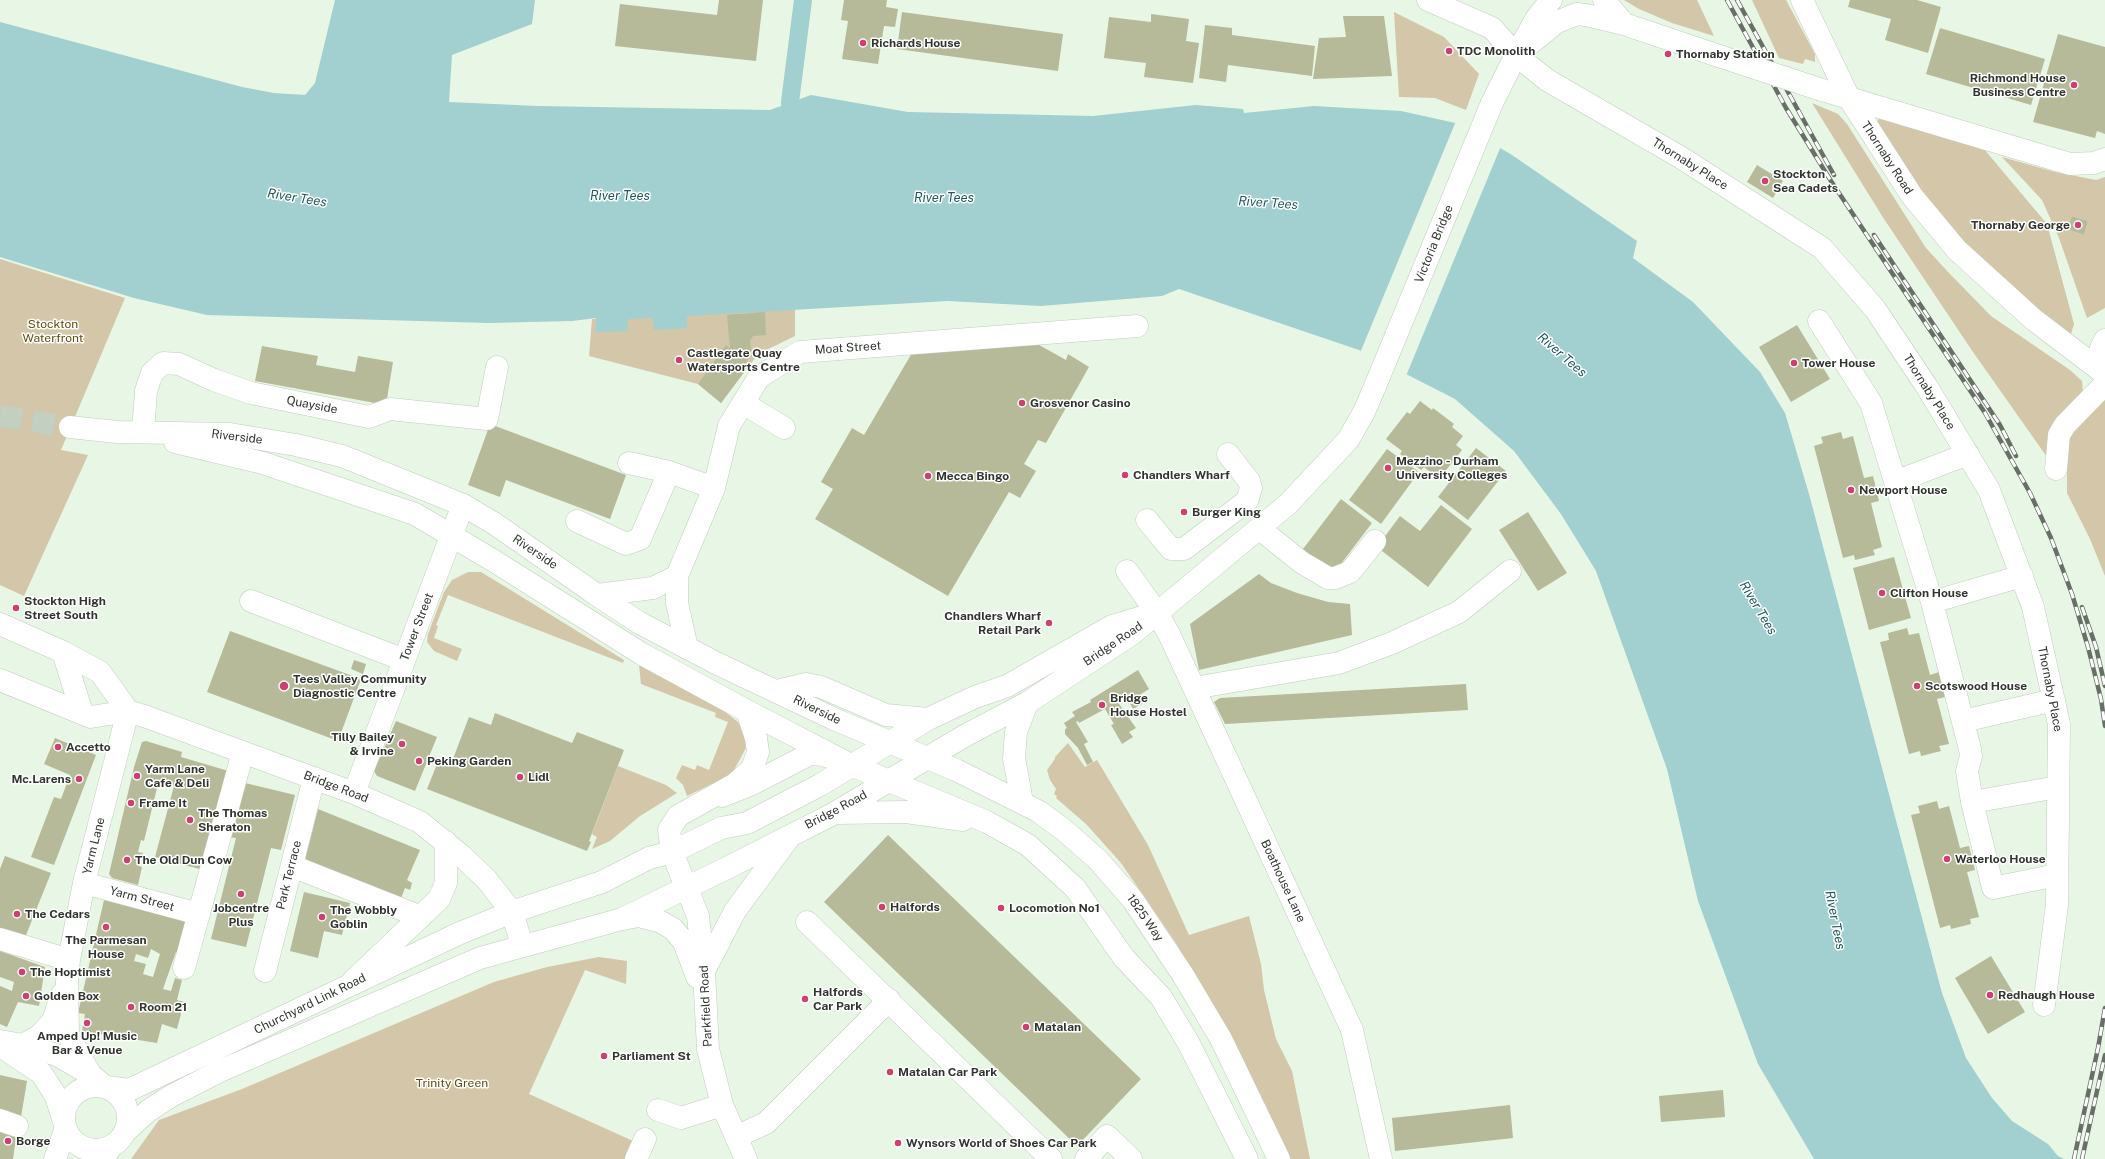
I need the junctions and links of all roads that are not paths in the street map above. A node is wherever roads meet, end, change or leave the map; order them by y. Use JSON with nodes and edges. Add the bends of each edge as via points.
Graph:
{"nodes":[{"id":1,"x":1428,"y":0,"type":"edge"},
{"id":2,"x":1551,"y":0,"type":"edge"},
{"id":3,"x":1604,"y":0,"type":"edge"},
{"id":4,"x":1802,"y":0,"type":"edge"},
{"id":5,"x":1624,"y":24,"type":"junction"},
{"id":6,"x":1516,"y":55,"type":"junction"},
{"id":7,"x":1849,"y":98,"type":"junction"},
{"id":8,"x":2105,"y":160,"type":"edge"},
{"id":9,"x":1820,"y":322,"type":"dead end"},
{"id":10,"x":1137,"y":326,"type":"dead end"},
{"id":11,"x":2105,"y":340,"type":"edge"},
{"id":12,"x":497,"y":367,"type":"dead end"},
{"id":13,"x":2105,"y":377,"type":"edge"},
{"id":14,"x":1376,"y":384,"type":"joint"},
{"id":15,"x":743,"y":404,"type":"junction"},
{"id":16,"x":70,"y":427,"type":"tunnel mouth"},
{"id":17,"x":784,"y":428,"type":"dead end"},
{"id":18,"x":117,"y":432,"type":"junction"},
{"id":19,"x":142,"y":432,"type":"junction"},
{"id":20,"x":1228,"y":454,"type":"dead end"},
{"id":21,"x":1968,"y":454,"type":"junction"},
{"id":22,"x":629,"y":463,"type":"dead end"},
{"id":23,"x":2056,"y":469,"type":"dead end"},
{"id":24,"x":669,"y":472,"type":"junction"},
{"id":25,"x":1895,"y":482,"type":"junction"},
{"id":26,"x":714,"y":488,"type":"junction"},
{"id":27,"x":463,"y":505,"type":"junction"},
{"id":28,"x":1147,"y":520,"type":"dead end"},
{"id":29,"x":577,"y":521,"type":"dead end"},
{"id":30,"x":1260,"y":529,"type":"junction"},
{"id":31,"x":452,"y":535,"type":"junction"},
{"id":32,"x":1375,"y":540,"type":"dead end"},
{"id":33,"x":1127,"y":571,"type":"dead end"},
{"id":34,"x":1510,"y":571,"type":"dead end"},
{"id":35,"x":677,"y":576,"type":"junction"},
{"id":36,"x":2022,"y":576,"type":"junction"},
{"id":37,"x":596,"y":595,"type":"junction"},
{"id":38,"x":250,"y":601,"type":"dead end"},
{"id":39,"x":1932,"y":602,"type":"junction"},
{"id":40,"x":1157,"y":613,"type":"junction"},
{"id":41,"x":0,"y":624,"type":"edge"},
{"id":42,"x":687,"y":648,"type":"junction"},
{"id":43,"x":60,"y":651,"type":"junction"},
{"id":44,"x":404,"y":660,"type":"junction"},
{"id":45,"x":0,"y":680,"type":"edge"},
{"id":46,"x":1194,"y":688,"type":"junction"},
{"id":47,"x":777,"y":691,"type":"junction"},
{"id":48,"x":2054,"y":700,"type":"junction"},
{"id":49,"x":1027,"y":702,"type":"junction"},
{"id":50,"x":128,"y":711,"type":"junction"},
{"id":51,"x":747,"y":711,"type":"junction"},
{"id":52,"x":82,"y":713,"type":"junction"},
{"id":53,"x":928,"y":720,"type":"junction"},
{"id":54,"x":1963,"y":721,"type":"junction"},
{"id":55,"x":889,"y":743,"type":"junction"},
{"id":56,"x":243,"y":752,"type":"junction"},
{"id":57,"x":926,"y":758,"type":"junction"},
{"id":58,"x":851,"y":765,"type":"junction"},
{"id":59,"x":314,"y":778,"type":"junction"},
{"id":60,"x":889,"y":781,"type":"junction"},
{"id":61,"x":2058,"y":787,"type":"junction"},
{"id":62,"x":354,"y":793,"type":"junction"},
{"id":63,"x":1022,"y":802,"type":"junction"},
{"id":64,"x":1972,"y":802,"type":"junction"},
{"id":65,"x":703,"y":804,"type":"junction"},
{"id":66,"x":833,"y":814,"type":"junction"},
{"id":67,"x":987,"y":822,"type":"junction"},
{"id":68,"x":792,"y":833,"type":"junction"},
{"id":69,"x":446,"y":842,"type":"junction"},
{"id":70,"x":672,"y":852,"type":"junction"},
{"id":71,"x":292,"y":866,"type":"junction"},
{"id":72,"x":2057,"y":875,"type":"junction"},
{"id":73,"x":84,"y":884,"type":"junction"},
{"id":74,"x":685,"y":887,"type":"junction"},
{"id":75,"x":512,"y":912,"type":"junction"},
{"id":76,"x":199,"y":914,"type":"junction"},
{"id":77,"x":421,"y":917,"type":"junction"},
{"id":78,"x":622,"y":918,"type":"junction"},
{"id":79,"x":807,"y":922,"type":"dead end"},
{"id":80,"x":0,"y":939,"type":"edge"},
{"id":81,"x":522,"y":945,"type":"junction"},
{"id":82,"x":69,"y":960,"type":"junction"},
{"id":83,"x":184,"y":968,"type":"dead end"},
{"id":84,"x":264,"y":971,"type":"dead end"},
{"id":85,"x":704,"y":971,"type":"junction"},
{"id":86,"x":67,"y":982,"type":"junction"},
{"id":87,"x":348,"y":986,"type":"junction"},
{"id":88,"x":704,"y":995,"type":"junction"},
{"id":89,"x":889,"y":1000,"type":"junction"},
{"id":90,"x":2044,"y":1005,"type":"dead end"},
{"id":91,"x":0,"y":1041,"type":"edge"},
{"id":92,"x":23,"y":1045,"type":"junction"},
{"id":93,"x":0,"y":1046,"type":"edge"},
{"id":94,"x":100,"y":1082,"type":"junction"},
{"id":95,"x":722,"y":1105,"type":"junction"},
{"id":96,"x":658,"y":1110,"type":"dead end"},
{"id":97,"x":64,"y":1125,"type":"junction"},
{"id":98,"x":736,"y":1137,"type":"junction"},
{"id":99,"x":645,"y":1139,"type":"dead end"},
{"id":100,"x":113,"y":1146,"type":"edge"},
{"id":101,"x":55,"y":1159,"type":"edge"},
{"id":102,"x":636,"y":1159,"type":"edge"},
{"id":103,"x":746,"y":1159,"type":"edge"},
{"id":104,"x":1051,"y":1159,"type":"edge"},
{"id":105,"x":1086,"y":1159,"type":"edge"},
{"id":106,"x":1131,"y":1159,"type":"edge"},
{"id":107,"x":1246,"y":1159,"type":"edge"},
{"id":108,"x":1279,"y":1159,"type":"edge"},
{"id":109,"x":1381,"y":1159,"type":"edge"}],
"edges":[{"from":1,"to":6,"type":"main road","name":"Thornaby Place","via":[[1492,28]]},
{"from":2,"to":6,"type":"main road","via":[[1536,19]]},
{"from":3,"to":5,"type":"main road"},
{"from":4,"to":7,"type":"main road","name":"Thornaby Road"},
{"from":5,"to":6,"type":"main road","via":[[1577,14],[1557,22]]},
{"from":5,"to":7,"type":"main road","bridge":true},
{"from":6,"to":14,"type":"main road","name":"Victoria Bridge","via":[[1492,104]]},
{"from":6,"to":21,"type":"main road","name":"Thornaby Place","via":[[1547,80],[1680,157],[1822,248],[1875,309]]},
{"from":7,"to":8,"type":"main road","via":[[2070,164]]},
{"from":7,"to":13,"type":"main road","name":"Thornaby Road","via":[[1912,196],[1957,250],[2033,319]]},
{"from":9,"to":25,"type":"main road","via":[[1871,403]]},
{"from":10,"to":15,"type":"main road","name":"Moat Street","via":[[800,352],[759,377]]},
{"from":11,"to":13,"type":"main road","via":[[2100,360]]},
{"from":12,"to":19,"type":"main road","name":"Quayside","via":[[487,419],[390,409],[369,417],[251,393],[179,364],[163,363],[152,373],[146,391]]},
{"from":13,"to":23,"type":"main road","via":[[2059,435]]},
{"from":14,"to":30,"type":"main road","name":"Bridge Road","via":[[1348,440],[1288,504]]},
{"from":15,"to":17,"type":"main road"},
{"from":15,"to":26,"type":"main road","name":"Moat Street","via":[[729,426]]},
{"from":16,"to":18,"type":"main road","name":"Riverside"},
{"from":18,"to":19,"type":"main road","name":"Riverside"},
{"from":18,"to":31,"type":"main road","name":"Riverside","via":[[263,463],[415,514]]},
{"from":19,"to":27,"type":"main road","name":"Riverside","via":[[230,434],[296,445],[342,456]]},
{"from":20,"to":28,"type":"main road","via":[[1251,488],[1247,501],[1184,549],[1171,549]]},
{"from":21,"to":25,"type":"main road"},
{"from":21,"to":36,"type":"main road","name":"Thornaby Place","via":[[1989,490]]},
{"from":22,"to":24,"type":"main road"},
{"from":24,"to":26,"type":"main road"},
{"from":24,"to":29,"type":"main road","via":[[640,539],[626,544]]},
{"from":25,"to":39,"type":"main road"},
{"from":26,"to":35,"type":"main road","name":"Moat Street"},
{"from":27,"to":31,"type":"main road","name":"Tower Street"},
{"from":27,"to":37,"type":"main road","name":"Riverside","via":[[495,524]]},
{"from":30,"to":32,"type":"main road","via":[[1301,562],[1328,578],[1350,572]]},
{"from":30,"to":40,"type":"main road","name":"Bridge Road"},
{"from":31,"to":44,"type":"main road","name":"Tower Street"},
{"from":31,"to":51,"type":"main road","name":"Riverside","via":[[642,654]]},
{"from":33,"to":40,"type":"main road","name":"Boathouse Lane"},
{"from":34,"to":46,"type":"main road","via":[[1459,612],[1392,643],[1338,663]]},
{"from":35,"to":37,"type":"main road","via":[[653,588]]},
{"from":35,"to":42,"type":"main road","name":"Moat Street","via":[[677,603]]},
{"from":36,"to":39,"type":"main road"},
{"from":36,"to":48,"type":"main road","name":"Thornaby Place","via":[[2033,607]]},
{"from":37,"to":42,"type":"main road","name":"Riverside","via":[[638,622]]},
{"from":38,"to":44,"type":"main road"},
{"from":39,"to":54,"type":"main road"},
{"from":40,"to":46,"type":"main road","name":"Boathouse Lane"},
{"from":40,"to":49,"type":"main road","name":"Bridge Road","via":[[1132,634]]},
{"from":40,"to":53,"type":"main road","name":"Bridge Road","via":[[1112,626],[1007,686],[975,697]]},
{"from":41,"to":43,"type":"main road"},
{"from":42,"to":47,"type":"main road","name":"Riverside"},
{"from":43,"to":50,"type":"main road","via":[[100,672]]},
{"from":43,"to":52,"type":"main road"},
{"from":44,"to":62,"type":"main road","name":"Tower Street"},
{"from":45,"to":52,"type":"main road"},
{"from":46,"to":109,"type":"main road","name":"Boathouse Lane","via":[[1352,1030]]},
{"from":47,"to":53,"type":"main road","via":[[806,684],[886,715]]},
{"from":47,"to":55,"type":"main road","name":"Riverside","via":[[834,720]]},
{"from":48,"to":54,"type":"main road"},
{"from":48,"to":61,"type":"main road","name":"Thornaby Place","via":[[2059,724]]},
{"from":49,"to":57,"type":"main road","name":"Bridge Road"},
{"from":49,"to":63,"type":"main road","via":[[1016,732],[1014,758]]},
{"from":50,"to":52,"type":"main road","via":[[91,717]]},
{"from":50,"to":56,"type":"main road","name":"Bridge Road"},
{"from":50,"to":73,"type":"main road","name":"Yarm Lane"},
{"from":51,"to":58,"type":"main road","name":"Riverside"},
{"from":51,"to":65,"type":"main road","via":[[758,752],[752,769],[735,784]]},
{"from":53,"to":55,"type":"main road","name":"Bridge Road"},
{"from":54,"to":64,"type":"main road","via":[[1971,756],[1967,771]]},
{"from":55,"to":57,"type":"main road","name":"Riverside"},
{"from":55,"to":58,"type":"main road","name":"Bridge Road"},
{"from":56,"to":59,"type":"main road","name":"Bridge Road"},
{"from":56,"to":76,"type":"main road"},
{"from":57,"to":60,"type":"main road","name":"Bridge Road"},
{"from":57,"to":63,"type":"main road","name":"1825 Way"},
{"from":58,"to":60,"type":"main road","name":"Riverside"},
{"from":58,"to":65,"type":"main road","via":[[823,755],[810,754],[752,784]]},
{"from":58,"to":70,"type":"main road","name":"Bridge Road","via":[[820,785],[747,823],[721,828]]},
{"from":59,"to":62,"type":"main road","name":"Bridge Road"},
{"from":59,"to":71,"type":"main road","name":"Park Terrace"},
{"from":60,"to":66,"type":"main road","name":"Bridge Road"},
{"from":60,"to":67,"type":"main road"},
{"from":61,"to":64,"type":"main road"},
{"from":61,"to":72,"type":"main road","name":"Thornaby Place"},
{"from":62,"to":69,"type":"main road","name":"Bridge Road","via":[[420,822]]},
{"from":63,"to":108,"type":"main road","name":"1825 Way","via":[[1064,830],[1098,860],[1133,900],[1183,975],[1221,1039]]},
{"from":64,"to":72,"type":"main road","via":[[1993,888]]},
{"from":65,"to":70,"type":"main road","name":"Parkfield Road","via":[[678,816],[669,830]]},
{"from":66,"to":67,"type":"main road","via":[[906,812],[941,819]]},
{"from":66,"to":68,"type":"main road","name":"Bridge Road"},
{"from":67,"to":107,"type":"main road","via":[[1028,845],[1075,888],[1124,958],[1161,996],[1221,1106]]},
{"from":68,"to":74,"type":"main road","name":"Bridge Road"},
{"from":68,"to":85,"type":"main road","via":[[734,911]]},
{"from":69,"to":75,"type":"main road","name":"Bridge Road","via":[[487,880]]},
{"from":69,"to":77,"type":"main road","via":[[446,883],[439,899]]},
{"from":70,"to":74,"type":"main road","name":"Parkfield Road"},
{"from":70,"to":75,"type":"main road","name":"Bridge Road","via":[[649,858],[602,882]]},
{"from":71,"to":77,"type":"main road"},
{"from":71,"to":84,"type":"main road","name":"Park Terrace"},
{"from":72,"to":90,"type":"main road","name":"Thornaby Place","via":[[2057,905]]},
{"from":73,"to":76,"type":"main road","name":"Yarm Street"},
{"from":73,"to":82,"type":"main road","name":"Yarm Lane"},
{"from":74,"to":78,"type":"main road","name":"Bridge Road"},
{"from":74,"to":85,"type":"main road","name":"Parkfield Road","via":[[698,916]]},
{"from":75,"to":81,"type":"main road","name":"Bridge Road"},
{"from":75,"to":87,"type":"main road","name":"Churchyard Link Road","via":[[460,933]]},
{"from":76,"to":83,"type":"main road"},
{"from":77,"to":87,"type":"main road"},
{"from":78,"to":81,"type":"main road","name":"Bridge Road"},
{"from":78,"to":88,"type":"main road","via":[[639,916],[659,921],[672,928],[684,942]]},
{"from":79,"to":89,"type":"main road"},
{"from":80,"to":82,"type":"main road"},
{"from":81,"to":100,"type":"main road","name":"Churchyard Link Road","via":[[480,958],[220,1071],[148,1111]]},
{"from":82,"to":86,"type":"main road","name":"Yarm Lane"},
{"from":85,"to":88,"type":"main road","name":"Parkfield Road"},
{"from":86,"to":92,"type":"main road","name":"Yarm Lane","via":[[53,1021],[40,1036]]},
{"from":86,"to":94,"type":"main road","name":"Yarm Lane","via":[[68,1034]]},
{"from":87,"to":94,"type":"main road","name":"Churchyard Link Road","via":[[129,1090]]},
{"from":88,"to":95,"type":"main road","name":"Parkfield Road","via":[[708,1048]]},
{"from":89,"to":98,"type":"main road","via":[[766,1123]]},
{"from":89,"to":104,"type":"main road"},
{"from":91,"to":92,"type":"main road"},
{"from":92,"to":94,"type":"main road","via":[[57,1055]]},
{"from":93,"to":97,"type":"main road","via":[[42,1073],[56,1096]]},
{"from":94,"to":97,"type":"main road","via":[[74,1093],[66,1105]]},
{"from":94,"to":100,"type":"main road","via":[[117,1093],[124,1101],[128,1112],[128,1123]]},
{"from":95,"to":96,"type":"main road","via":[[681,1118]]},
{"from":95,"to":98,"type":"main road","name":"Parkfield Road"},
{"from":97,"to":100,"type":"main road","via":[[73,1141],[84,1149],[98,1151]]},
{"from":97,"to":101,"type":"main road"},
{"from":98,"to":103,"type":"main road","name":"Parkfield Road"},
{"from":99,"to":102,"type":"main road"},
{"from":105,"to":106,"type":"main road","via":[[1107,1136]]}]}
